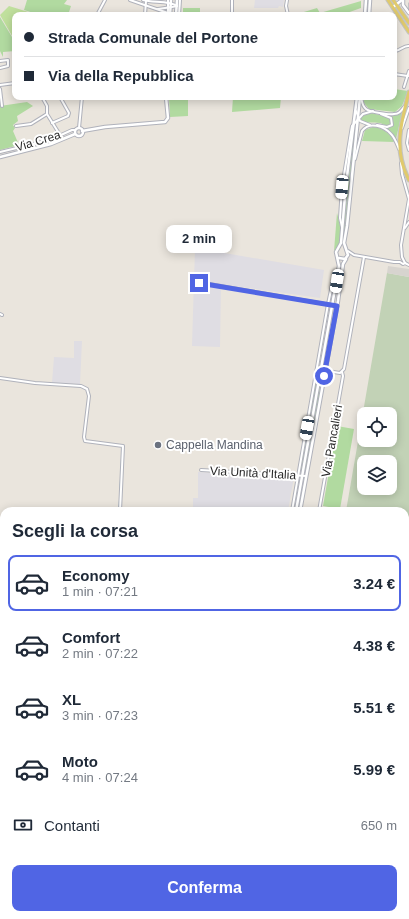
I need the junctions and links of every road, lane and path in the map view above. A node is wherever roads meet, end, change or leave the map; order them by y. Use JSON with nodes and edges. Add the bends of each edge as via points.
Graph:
{"nodes":[{"id":1,"x":105,"y":0,"type":"edge"},
{"id":2,"x":130,"y":0,"type":"edge"},
{"id":3,"x":144,"y":0,"type":"edge"},
{"id":4,"x":178,"y":0,"type":"edge"},
{"id":5,"x":232,"y":0,"type":"edge"},
{"id":6,"x":287,"y":0,"type":"edge"},
{"id":7,"x":366,"y":0,"type":"edge"},
{"id":8,"x":371,"y":0,"type":"edge"},
{"id":9,"x":388,"y":0,"type":"edge"},
{"id":10,"x":393,"y":0,"type":"edge"},
{"id":11,"x":403,"y":0,"type":"edge"},
{"id":12,"x":170,"y":1,"type":"edge"},
{"id":13,"x":396,"y":4,"type":"junction"},
{"id":14,"x":146,"y":5,"type":"junction"},
{"id":15,"x":177,"y":6,"type":"junction"},
{"id":16,"x":169,"y":8,"type":"junction"},
{"id":17,"x":393,"y":8,"type":"junction"},
{"id":18,"x":157,"y":9,"type":"junction"},
{"id":19,"x":99,"y":12,"type":"edge"},
{"id":20,"x":145,"y":12,"type":"edge"},
{"id":21,"x":164,"y":12,"type":"edge"},
{"id":22,"x":169,"y":12,"type":"edge"},
{"id":23,"x":178,"y":12,"type":"edge"},
{"id":24,"x":178,"y":12,"type":"edge"},
{"id":25,"x":232,"y":12,"type":"edge"},
{"id":26,"x":287,"y":12,"type":"edge"},
{"id":27,"x":365,"y":12,"type":"edge"},
{"id":28,"x":369,"y":12,"type":"edge"},
{"id":29,"x":396,"y":12,"type":"edge"},
{"id":30,"x":409,"y":13,"type":"edge"},
{"id":31,"x":397,"y":14,"type":"edge"},
{"id":32,"x":401,"y":20,"type":"junction"},
{"id":33,"x":409,"y":22,"type":"edge"},
{"id":34,"x":409,"y":32,"type":"edge"},
{"id":35,"x":409,"y":46,"type":"edge"},
{"id":36,"x":397,"y":50,"type":"edge"},
{"id":37,"x":0,"y":61,"type":"edge"},
{"id":38,"x":0,"y":68,"type":"edge"},
{"id":39,"x":409,"y":71,"type":"edge"},
{"id":40,"x":397,"y":74,"type":"edge"},
{"id":41,"x":408,"y":76,"type":"junction"},
{"id":42,"x":12,"y":83,"type":"edge"},
{"id":43,"x":0,"y":85,"type":"edge"},
{"id":44,"x":404,"y":87,"type":"dead end"},
{"id":45,"x":0,"y":89,"type":"edge"},
{"id":46,"x":409,"y":92,"type":"edge"},
{"id":47,"x":409,"y":99,"type":"edge"},
{"id":48,"x":44,"y":100,"type":"edge"},
{"id":49,"x":62,"y":100,"type":"edge"},
{"id":50,"x":82,"y":100,"type":"edge"},
{"id":51,"x":166,"y":100,"type":"edge"},
{"id":52,"x":359,"y":100,"type":"edge"},
{"id":53,"x":360,"y":100,"type":"edge"},
{"id":54,"x":361,"y":100,"type":"edge"},
{"id":55,"x":406,"y":102,"type":"junction"},
{"id":56,"x":2,"y":106,"type":"dead end"},
{"id":57,"x":409,"y":108,"type":"edge"},
{"id":58,"x":356,"y":111,"type":"junction"},
{"id":59,"x":373,"y":112,"type":"junction"},
{"id":60,"x":378,"y":112,"type":"junction"},
{"id":61,"x":47,"y":114,"type":"junction"},
{"id":62,"x":404,"y":116,"type":"junction"},
{"id":63,"x":359,"y":118,"type":"junction"},
{"id":64,"x":355,"y":122,"type":"junction"},
{"id":65,"x":52,"y":123,"type":"junction"},
{"id":66,"x":372,"y":125,"type":"junction"},
{"id":67,"x":376,"y":125,"type":"junction"},
{"id":68,"x":16,"y":126,"type":"dead end"},
{"id":69,"x":79,"y":128,"type":"junction"},
{"id":70,"x":409,"y":130,"type":"edge"},
{"id":71,"x":82,"y":131,"type":"junction"},
{"id":72,"x":75,"y":132,"type":"junction"},
{"id":73,"x":60,"y":135,"type":"junction"},
{"id":74,"x":400,"y":135,"type":"junction"},
{"id":75,"x":399,"y":149,"type":"junction"},
{"id":76,"x":409,"y":150,"type":"edge"},
{"id":77,"x":0,"y":152,"type":"edge"},
{"id":78,"x":0,"y":157,"type":"edge"},
{"id":79,"x":354,"y":162,"type":"junction"},
{"id":80,"x":402,"y":162,"type":"junction"},
{"id":81,"x":409,"y":180,"type":"edge"},
{"id":82,"x":409,"y":222,"type":"edge"},
{"id":83,"x":342,"y":228,"type":"junction"},
{"id":84,"x":404,"y":230,"type":"junction"},
{"id":85,"x":339,"y":248,"type":"junction"},
{"id":86,"x":345,"y":248,"type":"junction"},
{"id":87,"x":348,"y":251,"type":"junction"},
{"id":88,"x":354,"y":255,"type":"junction"},
{"id":89,"x":364,"y":257,"type":"junction"},
{"id":90,"x":338,"y":258,"type":"junction"},
{"id":91,"x":346,"y":258,"type":"junction"},
{"id":92,"x":403,"y":259,"type":"junction"},
{"id":93,"x":400,"y":262,"type":"junction"},
{"id":94,"x":405,"y":263,"type":"junction"},
{"id":95,"x":409,"y":264,"type":"edge"},
{"id":96,"x":338,"y":272,"type":"junction"},
{"id":97,"x":198,"y":282,"type":"dead end"},
{"id":98,"x":328,"y":304,"type":"junction"},
{"id":99,"x":333,"y":305,"type":"junction"},
{"id":100,"x":337,"y":306,"type":"junction"},
{"id":101,"x":317,"y":370,"type":"junction"},
{"id":102,"x":321,"y":370,"type":"junction"},
{"id":103,"x":325,"y":370,"type":"junction"},
{"id":104,"x":342,"y":372,"type":"junction"},
{"id":105,"x":0,"y":378,"type":"edge"},
{"id":106,"x":201,"y":470,"type":"dead end"},
{"id":107,"x":300,"y":476,"type":"junction"},
{"id":108,"x":306,"y":476,"type":"junction"},
{"id":109,"x":120,"y":507,"type":"edge"},
{"id":110,"x":293,"y":507,"type":"edge"},
{"id":111,"x":296,"y":507,"type":"edge"},
{"id":112,"x":301,"y":507,"type":"edge"},
{"id":113,"x":320,"y":507,"type":"edge"}],
"edges":[{"from":1,"to":19,"type":"street"},
{"from":2,"to":14,"type":"street"},
{"from":3,"to":12,"type":"street"},
{"from":3,"to":14,"type":"street"},
{"from":4,"to":15,"type":"street"},
{"from":4,"to":24,"type":"street"},
{"from":5,"to":25,"type":"street"},
{"from":6,"to":26,"type":"street"},
{"from":7,"to":27,"type":"street"},
{"from":8,"to":28,"type":"street"},
{"from":9,"to":17,"type":"main road"},
{"from":10,"to":13,"type":"main road"},
{"from":11,"to":13,"type":"street"},
{"from":11,"to":30,"type":"street"},
{"from":12,"to":15,"type":"street"},
{"from":12,"to":16,"type":"street"},
{"from":13,"to":17,"type":"street"},
{"from":13,"to":33,"type":"main road"},
{"from":14,"to":18,"type":"street"},
{"from":14,"to":20,"type":"street"},
{"from":15,"to":16,"type":"street"},
{"from":15,"to":23,"type":"street"},
{"from":16,"to":18,"type":"street"},
{"from":16,"to":22,"type":"street"},
{"from":17,"to":29,"type":"main road"},
{"from":18,"to":21,"type":"street"},
{"from":31,"to":32,"type":"main road"},
{"from":32,"to":33,"type":"street"},
{"from":32,"to":34,"type":"main road"},
{"from":35,"to":36,"type":"street"},
{"from":37,"to":38,"type":"street","via":[[8,60],[8,66]]},
{"from":39,"to":41,"type":"street"},
{"from":40,"to":41,"type":"street"},
{"from":41,"to":44,"type":"street"},
{"from":42,"to":43,"type":"street"},
{"from":45,"to":56,"type":"street"},
{"from":46,"to":55,"type":"main road"},
{"from":47,"to":62,"type":"main road"},
{"from":48,"to":61,"type":"street"},
{"from":49,"to":65,"type":"street","via":[[69,113],[68,116]]},
{"from":50,"to":69,"type":"street"},
{"from":51,"to":71,"type":"street","via":[[166,121]]},
{"from":52,"to":58,"type":"street"},
{"from":53,"to":63,"type":"street"},
{"from":54,"to":59,"type":"street","via":[[365,108]]},
{"from":55,"to":60,"type":"street","via":[[402,110],[394,114]]},
{"from":55,"to":62,"type":"main road"},
{"from":57,"to":74,"type":"street"},
{"from":58,"to":63,"type":"street"},
{"from":58,"to":64,"type":"street"},
{"from":59,"to":60,"type":"street"},
{"from":59,"to":63,"type":"street","via":[[365,113]]},
{"from":60,"to":67,"type":"street","via":[[390,117],[393,122],[388,127]]},
{"from":61,"to":65,"type":"street"},
{"from":61,"to":68,"type":"street","via":[[31,124]]},
{"from":62,"to":74,"type":"main road"},
{"from":63,"to":64,"type":"street"},
{"from":63,"to":66,"type":"street","via":[[362,122]]},
{"from":63,"to":79,"type":"street"},
{"from":64,"to":83,"type":"street"},
{"from":64,"to":83,"type":"street","via":[[352,126],[342,187]]},
{"from":65,"to":73,"type":"street"},
{"from":66,"to":67,"type":"street"},
{"from":66,"to":79,"type":"street","via":[[362,131]]},
{"from":67,"to":75,"type":"street","via":[[392,135]]},
{"from":69,"to":71,"type":"street"},
{"from":69,"to":72,"type":"street"},
{"from":70,"to":76,"type":"street"},
{"from":71,"to":72,"type":"street","via":[[78,136]]},
{"from":72,"to":73,"type":"street","name":"Via Crea","via":[[72,130]]},
{"from":72,"to":78,"type":"street","name":"Via Crea","via":[[62,140]]},
{"from":73,"to":77,"type":"street","name":"Via Crea","via":[[50,140]]},
{"from":74,"to":75,"type":"main road"},
{"from":75,"to":80,"type":"main road"},
{"from":79,"to":86,"type":"street"},
{"from":80,"to":81,"type":"main road"},
{"from":80,"to":84,"type":"street","via":[[402,174],[409,199]]},
{"from":82,"to":84,"type":"street"},
{"from":83,"to":85,"type":"street"},
{"from":84,"to":92,"type":"street","via":[[401,245]]},
{"from":85,"to":86,"type":"street"},
{"from":85,"to":90,"type":"street","via":[[336,252]]},
{"from":86,"to":87,"type":"street"},
{"from":87,"to":88,"type":"street"},
{"from":87,"to":91,"type":"street"},
{"from":88,"to":89,"type":"street"},
{"from":88,"to":91,"type":"street"},
{"from":89,"to":93,"type":"street"},
{"from":89,"to":104,"type":"street","name":"Via Pancalieri"},
{"from":90,"to":91,"type":"street"},
{"from":90,"to":96,"type":"street"},
{"from":91,"to":100,"type":"street"},
{"from":92,"to":93,"type":"street"},
{"from":92,"to":94,"type":"street"},
{"from":93,"to":94,"type":"street"},
{"from":94,"to":95,"type":"street"},
{"from":96,"to":98,"type":"street","via":[[334,276]]},
{"from":96,"to":99,"type":"street"},
{"from":97,"to":98,"type":"street"},
{"from":98,"to":99,"type":"street"},
{"from":98,"to":101,"type":"street"},
{"from":99,"to":100,"type":"street"},
{"from":99,"to":102,"type":"street"},
{"from":100,"to":103,"type":"street"},
{"from":101,"to":102,"type":"street"},
{"from":101,"to":107,"type":"street"},
{"from":102,"to":103,"type":"street"},
{"from":102,"to":107,"type":"street"},
{"from":103,"to":104,"type":"street"},
{"from":103,"to":108,"type":"street"},
{"from":104,"to":113,"type":"street","name":"Via Pancalieri"},
{"from":105,"to":109,"type":"street","via":[[84,387],[88,392],[85,441],[123,446]]},
{"from":106,"to":107,"type":"street","name":"Via Unità d'Italia"},
{"from":107,"to":108,"type":"street","name":"Via Unità d'Italia"},
{"from":107,"to":110,"type":"street"},
{"from":107,"to":111,"type":"street"},
{"from":108,"to":112,"type":"street"}]}
